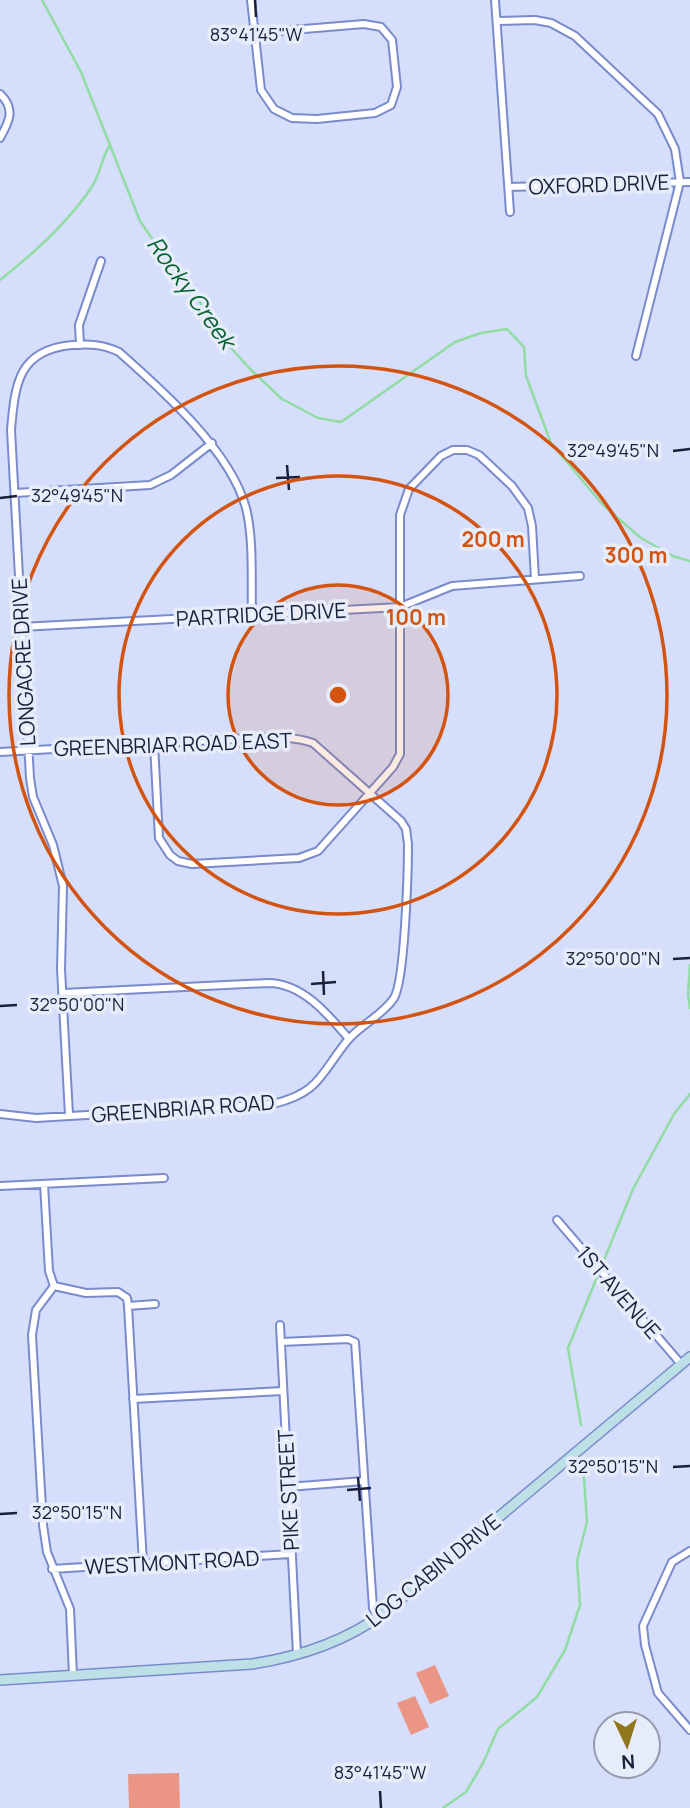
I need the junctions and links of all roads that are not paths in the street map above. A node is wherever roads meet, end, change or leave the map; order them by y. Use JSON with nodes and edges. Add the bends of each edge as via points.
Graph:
{"nodes":[{"id":1,"x":251,"y":0,"type":"edge"},
{"id":2,"x":495,"y":0,"type":"edge"},
{"id":3,"x":497,"y":22,"type":"junction"},
{"id":4,"x":256,"y":33,"type":"junction"},
{"id":5,"x":0,"y":94,"type":"edge"},
{"id":6,"x":0,"y":138,"type":"edge"},
{"id":7,"x":680,"y":182,"type":"junction"},
{"id":8,"x":690,"y":182,"type":"edge"},
{"id":9,"x":509,"y":187,"type":"junction"},
{"id":10,"x":510,"y":212,"type":"dead end"},
{"id":11,"x":101,"y":261,"type":"dead end"},
{"id":12,"x":80,"y":345,"type":"junction"},
{"id":13,"x":636,"y":356,"type":"dead end"},
{"id":14,"x":212,"y":443,"type":"junction"},
{"id":15,"x":15,"y":493,"type":"junction"},
{"id":16,"x":580,"y":576,"type":"dead end"},
{"id":17,"x":535,"y":579,"type":"junction"},
{"id":18,"x":400,"y":607,"type":"junction"},
{"id":19,"x":252,"y":615,"type":"junction"},
{"id":20,"x":21,"y":627,"type":"junction"},
{"id":21,"x":154,"y":744,"type":"junction"},
{"id":22,"x":28,"y":750,"type":"junction"},
{"id":23,"x":0,"y":752,"type":"edge"},
{"id":24,"x":370,"y":793,"type":"junction"},
{"id":25,"x":63,"y":993,"type":"junction"},
{"id":26,"x":349,"y":1039,"type":"junction"},
{"id":27,"x":0,"y":1114,"type":"edge"},
{"id":28,"x":69,"y":1115,"type":"junction"},
{"id":29,"x":164,"y":1178,"type":"dead end"},
{"id":30,"x":44,"y":1184,"type":"junction"},
{"id":31,"x":0,"y":1186,"type":"edge"},
{"id":32,"x":557,"y":1220,"type":"dead end"},
{"id":33,"x":54,"y":1286,"type":"junction"},
{"id":34,"x":155,"y":1304,"type":"dead end"},
{"id":35,"x":128,"y":1306,"type":"junction"},
{"id":36,"x":280,"y":1325,"type":"dead end"},
{"id":37,"x":281,"y":1342,"type":"junction"},
{"id":38,"x":690,"y":1357,"type":"edge"},
{"id":39,"x":681,"y":1364,"type":"junction"},
{"id":40,"x":283,"y":1391,"type":"junction"},
{"id":41,"x":133,"y":1399,"type":"junction"},
{"id":42,"x":364,"y":1481,"type":"junction"},
{"id":43,"x":288,"y":1487,"type":"junction"},
{"id":44,"x":690,"y":1551,"type":"edge"},
{"id":45,"x":291,"y":1555,"type":"junction"},
{"id":46,"x":143,"y":1563,"type":"junction"},
{"id":47,"x":52,"y":1569,"type":"junction"},
{"id":48,"x":377,"y":1618,"type":"junction"},
{"id":49,"x":297,"y":1654,"type":"junction"},
{"id":50,"x":73,"y":1675,"type":"junction"},
{"id":51,"x":0,"y":1680,"type":"edge"},
{"id":52,"x":690,"y":1730,"type":"edge"}],
"edges":[{"from":1,"to":4,"type":"street"},
{"from":2,"to":3,"type":"street"},
{"from":3,"to":7,"type":"street","via":[[535,20],[575,36],[658,114],[675,149]]},
{"from":3,"to":9,"type":"street"},
{"from":4,"to":4,"type":"street","via":[[261,90],[274,109],[292,118],[317,120],[376,113],[391,105],[397,87],[392,40],[381,27],[337,25]]},
{"from":5,"to":6,"type":"street","via":[[7,101],[10,119]]},
{"from":7,"to":8,"type":"street","name":"OXFORD DRIVE"},
{"from":7,"to":9,"type":"street","name":"OXFORD DRIVE"},
{"from":7,"to":13,"type":"street"},
{"from":9,"to":10,"type":"street"},
{"from":11,"to":12,"type":"street","via":[[79,326]]},
{"from":12,"to":14,"type":"street","name":"LONGACRE DRIVE","via":[[103,345],[119,352]]},
{"from":12,"to":15,"type":"street","name":"LONGACRE DRIVE","via":[[42,351],[22,372],[11,430]]},
{"from":14,"to":15,"type":"street","via":[[150,485]]},
{"from":14,"to":19,"type":"street","name":"LONGACRE DRIVE","via":[[245,507]]},
{"from":15,"to":20,"type":"street","name":"LONGACRE DRIVE"},
{"from":16,"to":17,"type":"street","name":"PARTRIDGE DRIVE"},
{"from":17,"to":18,"type":"street","name":"PARTRIDGE DRIVE","via":[[452,586]]},
{"from":17,"to":18,"type":"street","via":[[533,526],[522,497],[479,455],[453,450],[427,469],[404,498]]},
{"from":18,"to":19,"type":"street","name":"PARTRIDGE DRIVE"},
{"from":18,"to":24,"type":"street","via":[[400,754]]},
{"from":19,"to":20,"type":"street","name":"PARTRIDGE DRIVE"},
{"from":20,"to":22,"type":"street","name":"LONGACRE DRIVE"},
{"from":21,"to":22,"type":"street","name":"GREENBRIAR ROAD EAST"},
{"from":21,"to":24,"type":"street","name":"GREENBRIAR ROAD EAST","via":[[302,739],[313,743]]},
{"from":21,"to":24,"type":"street","via":[[159,838],[170,855],[185,863],[312,855]]},
{"from":22,"to":23,"type":"street","name":"GREENBRIAR ROAD EAST"},
{"from":22,"to":25,"type":"street","name":"LONGACRE DRIVE","via":[[31,789],[61,872]]},
{"from":24,"to":26,"type":"street","name":"GREENBRIAR ROAD","via":[[401,821],[408,835],[401,970],[395,997]]},
{"from":25,"to":26,"type":"street","via":[[286,984],[318,1007]]},
{"from":25,"to":28,"type":"street","name":"LONGACRE DRIVE"},
{"from":26,"to":28,"type":"street","name":"GREENBRIAR ROAD","via":[[323,1076],[296,1099]]},
{"from":27,"to":28,"type":"street","name":"GREENBRIAR ROAD"},
{"from":29,"to":30,"type":"street"},
{"from":30,"to":31,"type":"street"},
{"from":30,"to":33,"type":"street","via":[[49,1271]]},
{"from":32,"to":39,"type":"street","name":"1ST AVENUE"},
{"from":33,"to":35,"type":"street","via":[[86,1293],[118,1292],[127,1298]]},
{"from":33,"to":47,"type":"street","via":[[36,1310],[32,1335],[43,1525]]},
{"from":34,"to":35,"type":"street"},
{"from":35,"to":41,"type":"street"},
{"from":36,"to":37,"type":"street","name":"PIKE STREET"},
{"from":37,"to":40,"type":"street","name":"PIKE STREET"},
{"from":37,"to":42,"type":"street","via":[[352,1340],[357,1346]]},
{"from":38,"to":39,"type":"street","name":"LOG CABIN DRIVE"},
{"from":39,"to":48,"type":"street","name":"LOG CABIN DRIVE"},
{"from":40,"to":41,"type":"street"},
{"from":40,"to":43,"type":"street","name":"PIKE STREET"},
{"from":41,"to":46,"type":"street"},
{"from":42,"to":43,"type":"street"},
{"from":42,"to":48,"type":"street"},
{"from":43,"to":45,"type":"street","name":"PIKE STREET"},
{"from":44,"to":52,"type":"street","via":[[672,1562],[643,1626],[658,1693]]},
{"from":45,"to":46,"type":"street","name":"WESTMONT ROAD"},
{"from":45,"to":49,"type":"street","name":"PIKE STREET"},
{"from":46,"to":47,"type":"street","name":"WESTMONT ROAD"},
{"from":47,"to":50,"type":"street","via":[[70,1609]]},
{"from":48,"to":49,"type":"street","name":"LOG CABIN DRIVE"},
{"from":49,"to":50,"type":"street","name":"LOG CABIN DRIVE","via":[[252,1664]]},
{"from":50,"to":51,"type":"street","name":"LOG CABIN DRIVE"}]}
